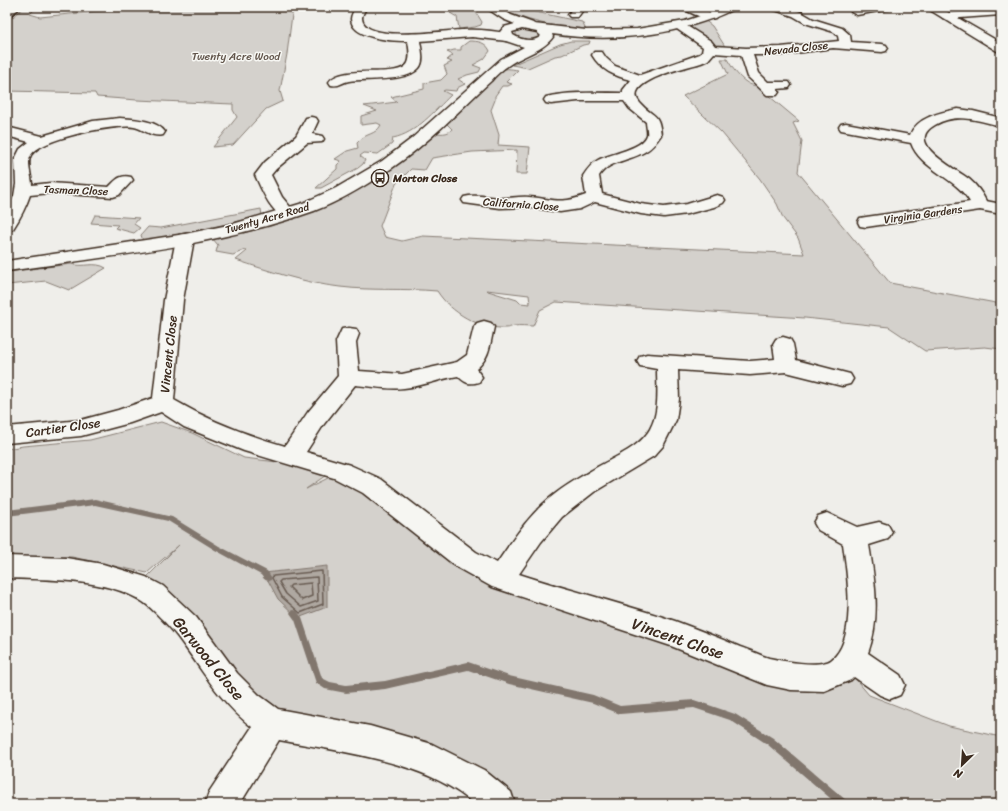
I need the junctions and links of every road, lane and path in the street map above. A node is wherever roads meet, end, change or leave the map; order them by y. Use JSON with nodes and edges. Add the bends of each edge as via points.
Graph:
{"nodes":[{"id":1,"x":15,"y":7,"type":"edge"},
{"id":2,"x":360,"y":7,"type":"edge"},
{"id":3,"x":730,"y":7,"type":"edge"},
{"id":4,"x":776,"y":7,"type":"edge"},
{"id":5,"x":885,"y":7,"type":"edge"},
{"id":6,"x":931,"y":7,"type":"edge"},
{"id":7,"x":493,"y":9,"type":"edge"},
{"id":8,"x":688,"y":9,"type":"edge"},
{"id":9,"x":857,"y":12,"type":"dead end"},
{"id":10,"x":1001,"y":12,"type":"edge"},
{"id":11,"x":7,"y":13,"type":"edge"},
{"id":12,"x":948,"y":13,"type":"edge"},
{"id":13,"x":711,"y":16,"type":"junction"},
{"id":14,"x":678,"y":25,"type":"junction"},
{"id":15,"x":509,"y":34,"type":"junction"},
{"id":16,"x":541,"y":35,"type":"junction"},
{"id":17,"x":414,"y":38,"type":"junction"},
{"id":18,"x":1001,"y":42,"type":"edge"},
{"id":19,"x":845,"y":44,"type":"junction"},
{"id":20,"x":882,"y":48,"type":"dead end"},
{"id":21,"x":1001,"y":48,"type":"edge"},
{"id":22,"x":709,"y":49,"type":"junction"},
{"id":23,"x":746,"y":52,"type":"junction"},
{"id":24,"x":594,"y":53,"type":"dead end"},
{"id":25,"x":505,"y":62,"type":"junction"},
{"id":26,"x":340,"y":77,"type":"dead end"},
{"id":27,"x":641,"y":79,"type":"junction"},
{"id":28,"x":784,"y":85,"type":"dead end"},
{"id":29,"x":629,"y":97,"type":"junction"},
{"id":30,"x":547,"y":101,"type":"dead end"},
{"id":31,"x":311,"y":121,"type":"dead end"},
{"id":32,"x":1001,"y":122,"type":"edge"},
{"id":33,"x":846,"y":127,"type":"dead end"},
{"id":34,"x":7,"y":131,"type":"edge"},
{"id":35,"x":163,"y":133,"type":"dead end"},
{"id":36,"x":43,"y":140,"type":"junction"},
{"id":37,"x":916,"y":140,"type":"junction"},
{"id":38,"x":14,"y":165,"type":"edge"},
{"id":39,"x":125,"y":180,"type":"dead end"},
{"id":40,"x":23,"y":192,"type":"junction"},
{"id":41,"x":594,"y":197,"type":"junction"},
{"id":42,"x":465,"y":199,"type":"dead end"},
{"id":43,"x":980,"y":205,"type":"junction"},
{"id":44,"x":715,"y":207,"type":"dead end"},
{"id":45,"x":1001,"y":209,"type":"edge"},
{"id":46,"x":288,"y":214,"type":"junction"},
{"id":47,"x":867,"y":223,"type":"dead end"},
{"id":48,"x":7,"y":225,"type":"edge"},
{"id":49,"x":185,"y":239,"type":"junction"},
{"id":50,"x":7,"y":266,"type":"edge"},
{"id":51,"x":484,"y":327,"type":"dead end"},
{"id":52,"x":349,"y":334,"type":"dead end"},
{"id":53,"x":783,"y":344,"type":"dead end"},
{"id":54,"x":786,"y":365,"type":"junction"},
{"id":55,"x":349,"y":377,"type":"junction"},
{"id":56,"x":845,"y":380,"type":"dead end"},
{"id":57,"x":163,"y":402,"type":"junction"},
{"id":58,"x":7,"y":435,"type":"edge"},
{"id":59,"x":291,"y":456,"type":"junction"},
{"id":60,"x":827,"y":523,"type":"dead end"},
{"id":61,"x":7,"y":567,"type":"edge"},
{"id":62,"x":501,"y":579,"type":"junction"},
{"id":63,"x":852,"y":658,"type":"junction"},
{"id":64,"x":890,"y":685,"type":"dead end"},
{"id":65,"x":272,"y":723,"type":"junction"},
{"id":66,"x":221,"y":804,"type":"edge"},
{"id":67,"x":499,"y":804,"type":"edge"}],
"edges":[{"from":1,"to":11,"type":"street"},
{"from":2,"to":17,"type":"street","via":[[355,20],[361,28],[379,34]]},
{"from":3,"to":13,"type":"street"},
{"from":4,"to":19,"type":"street","name":"Nevada Close","via":[[838,30],[844,35]]},
{"from":5,"to":9,"type":"street"},
{"from":6,"to":12,"type":"street"},
{"from":7,"to":15,"type":"street"},
{"from":7,"to":16,"type":"street"},
{"from":8,"to":13,"type":"street"},
{"from":10,"to":12,"type":"street"},
{"from":12,"to":18,"type":"street"},
{"from":12,"to":21,"type":"street"},
{"from":13,"to":14,"type":"street"},
{"from":14,"to":16,"type":"street","via":[[625,33]]},
{"from":14,"to":22,"type":"street","via":[[704,41]]},
{"from":15,"to":16,"type":"street","via":[[522,26]]},
{"from":15,"to":16,"type":"street","via":[[530,43]]},
{"from":15,"to":17,"type":"street","via":[[448,33]]},
{"from":15,"to":25,"type":"street","name":"Twenty Acre Road","via":[[513,49]]},
{"from":16,"to":25,"type":"street","name":"Twenty Acre Road"},
{"from":17,"to":26,"type":"street","via":[[416,59],[414,66],[409,70],[385,76]]},
{"from":19,"to":20,"type":"street","name":"Nevada Close","via":[[869,51]]},
{"from":19,"to":23,"type":"street","name":"Nevada Close"},
{"from":22,"to":23,"type":"street","name":"Nevada Close"},
{"from":22,"to":27,"type":"street","via":[[706,55],[698,60],[679,64]]},
{"from":23,"to":28,"type":"street","name":"Nevada Close","via":[[753,74],[769,89]]},
{"from":24,"to":27,"type":"street","via":[[610,69]]},
{"from":25,"to":46,"type":"street","name":"Twenty Acre Road","via":[[416,142],[387,164],[342,192]]},
{"from":27,"to":29,"type":"street","via":[[631,87]]},
{"from":29,"to":30,"type":"street","via":[[578,96]]},
{"from":29,"to":41,"type":"street","via":[[653,122],[654,135],[643,148],[596,168],[590,176]]},
{"from":31,"to":46,"type":"street","via":[[310,139],[269,166],[263,175],[275,199]]},
{"from":32,"to":37,"type":"street","via":[[966,114],[951,114],[921,128]]},
{"from":33,"to":37,"type":"street"},
{"from":34,"to":36,"type":"street"},
{"from":35,"to":36,"type":"street","via":[[135,124],[96,121]]},
{"from":36,"to":38,"type":"street"},
{"from":37,"to":43,"type":"street","name":"Virginia Gardens","via":[[928,157],[965,184]]},
{"from":38,"to":40,"type":"street","via":[[24,177]]},
{"from":39,"to":40,"type":"street","name":"Tasman Close","via":[[113,192],[50,188]]},
{"from":40,"to":48,"type":"street","via":[[17,210]]},
{"from":41,"to":42,"type":"street","name":"California Close","via":[[560,207],[528,202],[500,204]]},
{"from":41,"to":44,"type":"street","via":[[653,211]]},
{"from":43,"to":45,"type":"street","name":"Virginia Gardens"},
{"from":43,"to":47,"type":"street","name":"Virginia Gardens"},
{"from":46,"to":49,"type":"street","name":"Twenty Acre Road"},
{"from":49,"to":50,"type":"street","name":"Twenty Acre Road"},
{"from":49,"to":57,"type":"street","name":"Vincent Close","via":[[170,330]]},
{"from":51,"to":55,"type":"street","via":[[476,358],[467,372],[440,372],[402,381]]},
{"from":52,"to":55,"type":"street","via":[[346,342]]},
{"from":53,"to":54,"type":"street"},
{"from":54,"to":56,"type":"street"},
{"from":54,"to":62,"type":"street","via":[[750,368],[657,361],[668,406],[666,420],[655,441],[646,450],[570,496],[553,510],[532,534]]},
{"from":55,"to":59,"type":"street","via":[[316,418]]},
{"from":57,"to":58,"type":"street","name":"Cartier Close","via":[[81,428]]},
{"from":57,"to":59,"type":"street","name":"Vincent Close","via":[[192,421],[252,445]]},
{"from":59,"to":62,"type":"street","name":"Vincent Close","via":[[342,470],[372,486],[467,560]]},
{"from":60,"to":63,"type":"street","name":"Vincent Close","via":[[867,535],[858,644]]},
{"from":61,"to":65,"type":"street","name":"Garwood Close","via":[[66,569],[103,575],[136,585],[153,594],[186,626],[227,683],[248,705]]},
{"from":62,"to":63,"type":"street","name":"Vincent Close","via":[[675,634],[767,671],[791,676],[824,677],[841,670]]},
{"from":63,"to":64,"type":"street"},
{"from":65,"to":66,"type":"street"},
{"from":65,"to":67,"type":"street","name":"Garwood Close","via":[[370,742],[432,760],[473,781]]}]}
